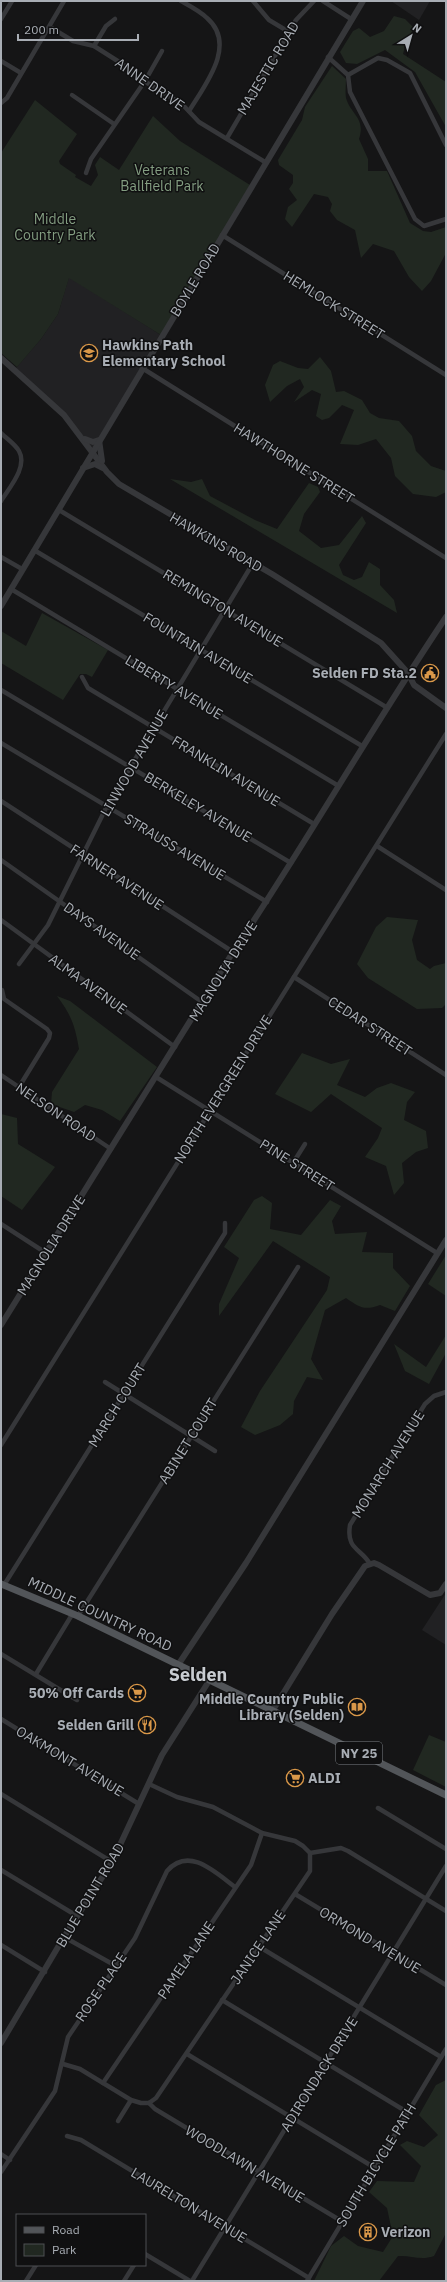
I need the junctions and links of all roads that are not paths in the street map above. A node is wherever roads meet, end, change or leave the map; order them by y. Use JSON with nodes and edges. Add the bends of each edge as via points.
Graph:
{"nodes":[{"id":1,"x":12,"y":1,"type":"edge"},
{"id":2,"x":64,"y":1,"type":"edge"},
{"id":3,"x":181,"y":1,"type":"edge"},
{"id":4,"x":253,"y":1,"type":"edge"},
{"id":5,"x":314,"y":1,"type":"edge"},
{"id":6,"x":323,"y":1,"type":"edge"},
{"id":7,"x":363,"y":1,"type":"edge"},
{"id":8,"x":1,"y":19,"type":"edge"},
{"id":9,"x":115,"y":19,"type":"dead end"},
{"id":10,"x":351,"y":19,"type":"junction"},
{"id":11,"x":50,"y":26,"type":"junction"},
{"id":12,"x":289,"y":32,"type":"junction"},
{"id":13,"x":94,"y":46,"type":"junction"},
{"id":14,"x":162,"y":51,"type":"dead end"},
{"id":15,"x":328,"y":58,"type":"junction"},
{"id":16,"x":1,"y":61,"type":"edge"},
{"id":17,"x":21,"y":73,"type":"junction"},
{"id":18,"x":348,"y":75,"type":"junction"},
{"id":19,"x":145,"y":81,"type":"junction"},
{"id":20,"x":72,"y":95,"type":"dead end"},
{"id":21,"x":1,"y":103,"type":"edge"},
{"id":22,"x":189,"y":111,"type":"junction"},
{"id":23,"x":114,"y":124,"type":"junction"},
{"id":24,"x":227,"y":138,"type":"junction"},
{"id":25,"x":446,"y":145,"type":"edge"},
{"id":26,"x":265,"y":162,"type":"junction"},
{"id":27,"x":86,"y":173,"type":"dead end"},
{"id":28,"x":446,"y":219,"type":"edge"},
{"id":29,"x":222,"y":235,"type":"junction"},
{"id":30,"x":1,"y":358,"type":"edge"},
{"id":31,"x":142,"y":368,"type":"junction"},
{"id":32,"x":446,"y":375,"type":"edge"},
{"id":33,"x":1,"y":433,"type":"edge"},
{"id":34,"x":82,"y":437,"type":"junction"},
{"id":35,"x":99,"y":440,"type":"junction"},
{"id":36,"x":93,"y":451,"type":"junction"},
{"id":37,"x":83,"y":468,"type":"junction"},
{"id":38,"x":104,"y":468,"type":"junction"},
{"id":39,"x":1,"y":501,"type":"edge"},
{"id":40,"x":59,"y":510,"type":"junction"},
{"id":41,"x":34,"y":550,"type":"junction"},
{"id":42,"x":1,"y":557,"type":"edge"},
{"id":43,"x":446,"y":558,"type":"edge"},
{"id":44,"x":252,"y":563,"type":"junction"},
{"id":45,"x":22,"y":569,"type":"junction"},
{"id":46,"x":11,"y":589,"type":"junction"},
{"id":47,"x":1,"y":606,"type":"edge"},
{"id":48,"x":225,"y":609,"type":"junction"},
{"id":49,"x":446,"y":617,"type":"edge"},
{"id":50,"x":201,"y":649,"type":"junction"},
{"id":51,"x":416,"y":661,"type":"junction"},
{"id":52,"x":399,"y":662,"type":"junction"},
{"id":53,"x":408,"y":673,"type":"junction"},
{"id":54,"x":82,"y":677,"type":"dead end"},
{"id":55,"x":177,"y":688,"type":"junction"},
{"id":56,"x":1,"y":690,"type":"edge"},
{"id":57,"x":386,"y":707,"type":"junction"},
{"id":58,"x":446,"y":708,"type":"edge"},
{"id":59,"x":154,"y":728,"type":"junction"},
{"id":60,"x":446,"y":734,"type":"edge"},
{"id":61,"x":1,"y":743,"type":"edge"},
{"id":62,"x":362,"y":746,"type":"junction"},
{"id":63,"x":130,"y":767,"type":"junction"},
{"id":64,"x":338,"y":785,"type":"junction"},
{"id":65,"x":1,"y":801,"type":"edge"},
{"id":66,"x":107,"y":806,"type":"junction"},
{"id":67,"x":314,"y":824,"type":"junction"},
{"id":68,"x":377,"y":846,"type":"junction"},
{"id":69,"x":83,"y":855,"type":"junction"},
{"id":70,"x":1,"y":860,"type":"edge"},
{"id":71,"x":291,"y":863,"type":"junction"},
{"id":72,"x":446,"y":890,"type":"edge"},
{"id":73,"x":60,"y":901,"type":"junction"},
{"id":74,"x":267,"y":902,"type":"junction"},
{"id":75,"x":1,"y":920,"type":"edge"},
{"id":76,"x":33,"y":944,"type":"junction"},
{"id":77,"x":233,"y":952,"type":"junction"},
{"id":78,"x":19,"y":964,"type":"dead end"},
{"id":79,"x":294,"y":977,"type":"junction"},
{"id":80,"x":2,"y":990,"type":"edge"},
{"id":81,"x":202,"y":1002,"type":"junction"},
{"id":82,"x":174,"y":1047,"type":"junction"},
{"id":83,"x":446,"y":1075,"type":"edge"},
{"id":84,"x":1,"y":1076,"type":"edge"},
{"id":85,"x":156,"y":1077,"type":"junction"},
{"id":86,"x":19,"y":1087,"type":"junction"},
{"id":87,"x":210,"y":1110,"type":"junction"},
{"id":88,"x":305,"y":1144,"type":"dead end"},
{"id":89,"x":111,"y":1149,"type":"junction"},
{"id":90,"x":293,"y":1162,"type":"junction"},
{"id":91,"x":225,"y":1223,"type":"dead end"},
{"id":92,"x":1,"y":1224,"type":"edge"},
{"id":93,"x":446,"y":1240,"type":"edge"},
{"id":94,"x":46,"y":1253,"type":"junction"},
{"id":95,"x":437,"y":1253,"type":"junction"},
{"id":96,"x":298,"y":1267,"type":"dead end"},
{"id":97,"x":1,"y":1325,"type":"edge"},
{"id":98,"x":105,"y":1382,"type":"dead end"},
{"id":99,"x":446,"y":1392,"type":"edge"},
{"id":100,"x":123,"y":1394,"type":"junction"},
{"id":101,"x":192,"y":1435,"type":"junction"},
{"id":102,"x":1,"y":1445,"type":"edge"},
{"id":103,"x":215,"y":1451,"type":"dead end"},
{"id":104,"x":370,"y":1564,"type":"junction"},
{"id":105,"x":446,"y":1584,"type":"edge"},
{"id":106,"x":2,"y":1585,"type":"edge"},
{"id":107,"x":75,"y":1614,"type":"junction"},
{"id":108,"x":1,"y":1654,"type":"edge"},
{"id":109,"x":178,"y":1665,"type":"junction"},
{"id":110,"x":36,"y":1674,"type":"junction"},
{"id":111,"x":209,"y":1681,"type":"junction"},
{"id":112,"x":77,"y":1700,"type":"dead end"},
{"id":113,"x":273,"y":1710,"type":"junction"},
{"id":114,"x":1,"y":1719,"type":"edge"},
{"id":115,"x":149,"y":1784,"type":"junction"},
{"id":116,"x":1,"y":1794,"type":"edge"},
{"id":117,"x":446,"y":1795,"type":"edge"},
{"id":118,"x":139,"y":1804,"type":"junction"},
{"id":119,"x":378,"y":1808,"type":"dead end"},
{"id":120,"x":262,"y":1833,"type":"junction"},
{"id":121,"x":446,"y":1849,"type":"edge"},
{"id":122,"x":310,"y":1854,"type":"junction"},
{"id":123,"x":112,"y":1862,"type":"junction"},
{"id":124,"x":446,"y":1866,"type":"edge"},
{"id":125,"x":1,"y":1870,"type":"edge"},
{"id":126,"x":235,"y":1887,"type":"junction"},
{"id":127,"x":295,"y":1894,"type":"junction"},
{"id":128,"x":426,"y":1899,"type":"junction"},
{"id":129,"x":446,"y":1911,"type":"edge"},
{"id":130,"x":77,"y":1916,"type":"junction"},
{"id":131,"x":64,"y":1937,"type":"junction"},
{"id":132,"x":1,"y":1945,"type":"edge"},
{"id":133,"x":258,"y":1946,"type":"junction"},
{"id":134,"x":393,"y":1953,"type":"junction"},
{"id":135,"x":116,"y":1966,"type":"junction"},
{"id":136,"x":45,"y":1972,"type":"junction"},
{"id":137,"x":446,"y":1985,"type":"edge"},
{"id":138,"x":222,"y":2000,"type":"junction"},
{"id":139,"x":359,"y":2009,"type":"junction"},
{"id":140,"x":2,"y":2039,"type":"edge"},
{"id":141,"x":446,"y":2049,"type":"edge"},
{"id":142,"x":187,"y":2054,"type":"junction"},
{"id":143,"x":441,"y":2057,"type":"junction"},
{"id":144,"x":325,"y":2063,"type":"junction"},
{"id":145,"x":63,"y":2064,"type":"junction"},
{"id":146,"x":103,"y":2083,"type":"junction"},
{"id":147,"x":131,"y":2100,"type":"junction"},
{"id":148,"x":149,"y":2103,"type":"junction"},
{"id":149,"x":408,"y":2112,"type":"junction"},
{"id":150,"x":292,"y":2118,"type":"junction"},
{"id":151,"x":118,"y":2121,"type":"dead end"},
{"id":152,"x":67,"y":2136,"type":"dead end"},
{"id":153,"x":1,"y":2154,"type":"edge"},
{"id":154,"x":10,"y":2160,"type":"junction"},
{"id":155,"x":375,"y":2168,"type":"junction"},
{"id":156,"x":1,"y":2172,"type":"edge"},
{"id":157,"x":258,"y":2172,"type":"junction"},
{"id":158,"x":343,"y":2222,"type":"junction"},
{"id":159,"x":225,"y":2228,"type":"junction"},
{"id":160,"x":146,"y":2255,"type":"edge"},
{"id":161,"x":35,"y":2266,"type":"edge"},
{"id":162,"x":133,"y":2266,"type":"edge"},
{"id":163,"x":308,"y":2280,"type":"edge"},
{"id":164,"x":26,"y":2281,"type":"edge"},
{"id":165,"x":124,"y":2281,"type":"edge"},
{"id":166,"x":191,"y":2281,"type":"edge"}],
"edges":[{"from":1,"to":8,"type":"street"},
{"from":2,"to":11,"type":"street"},
{"from":3,"to":22,"type":"street","via":[[209,19],[220,46],[217,63]]},
{"from":4,"to":12,"type":"street","via":[[269,20]]},
{"from":5,"to":12,"type":"street","name":"MAJESTIC ROAD","via":[[296,20]]},
{"from":6,"to":10,"type":"street"},
{"from":7,"to":10,"type":"street","name":"BOYLE ROAD"},
{"from":9,"to":13,"type":"street","via":[[106,26]]},
{"from":10,"to":15,"type":"street","name":"BOYLE ROAD"},
{"from":11,"to":13,"type":"street","name":"ANNE DRIVE","via":[[73,41]]},
{"from":11,"to":17,"type":"street"},
{"from":12,"to":24,"type":"street","name":"MAJESTIC ROAD"},
{"from":13,"to":19,"type":"street","name":"ANNE DRIVE"},
{"from":14,"to":19,"type":"street"},
{"from":15,"to":18,"type":"street"},
{"from":15,"to":26,"type":"street","name":"BOYLE ROAD"},
{"from":16,"to":17,"type":"street"},
{"from":17,"to":21,"type":"street","via":[[7,98]]},
{"from":18,"to":25,"type":"street","via":[[378,58],[387,60],[410,73]]},
{"from":18,"to":28,"type":"street","via":[[350,92],[416,219],[424,226]]},
{"from":19,"to":22,"type":"street","name":"ANNE DRIVE","via":[[178,100]]},
{"from":19,"to":23,"type":"street"},
{"from":20,"to":23,"type":"street"},
{"from":22,"to":24,"type":"street","name":"ANNE DRIVE","via":[[199,122]]},
{"from":23,"to":27,"type":"street","via":[[91,158]]},
{"from":24,"to":26,"type":"street","name":"ANNE DRIVE"},
{"from":26,"to":29,"type":"street","name":"BOYLE ROAD"},
{"from":29,"to":31,"type":"street","name":"BOYLE ROAD"},
{"from":29,"to":32,"type":"street","name":"HEMLOCK STREET"},
{"from":30,"to":34,"type":"street","name":"HAWKINS ROAD","via":[[64,415]]},
{"from":31,"to":35,"type":"street","name":"BOYLE ROAD"},
{"from":31,"to":43,"type":"street","name":"HAWTHORNE STREET"},
{"from":33,"to":39,"type":"street","via":[[17,448],[21,462]]},
{"from":34,"to":35,"type":"street","via":[[93,442]]},
{"from":34,"to":36,"type":"street","name":"HAWKINS ROAD"},
{"from":35,"to":36,"type":"street","name":"BOYLE ROAD"},
{"from":35,"to":38,"type":"street","via":[[99,452]]},
{"from":36,"to":37,"type":"street","name":"BOYLE ROAD"},
{"from":36,"to":38,"type":"street","name":"HAWKINS ROAD"},
{"from":37,"to":38,"type":"street","via":[[95,464]]},
{"from":37,"to":40,"type":"street","name":"BOYLE ROAD"},
{"from":38,"to":44,"type":"street","name":"HAWKINS ROAD","via":[[119,484]]},
{"from":40,"to":41,"type":"street","name":"BOYLE ROAD"},
{"from":40,"to":48,"type":"street","name":"REMINGTON AVENUE"},
{"from":41,"to":45,"type":"street","name":"BOYLE ROAD"},
{"from":41,"to":50,"type":"street","name":"FOUNTAIN AVENUE"},
{"from":42,"to":45,"type":"street"},
{"from":44,"to":48,"type":"street","name":"LINWOOD AVENUE"},
{"from":44,"to":52,"type":"street","name":"HAWKINS ROAD","via":[[381,643]]},
{"from":45,"to":46,"type":"street","name":"BOYLE ROAD"},
{"from":46,"to":47,"type":"street","name":"BOYLE ROAD"},
{"from":46,"to":55,"type":"street","name":"LIBERTY AVENUE"},
{"from":48,"to":50,"type":"street","name":"LINWOOD AVENUE"},
{"from":48,"to":57,"type":"street","name":"REMINGTON AVENUE"},
{"from":49,"to":51,"type":"street","name":"MAGNOLIA DRIVE"},
{"from":50,"to":55,"type":"street","name":"LINWOOD AVENUE"},
{"from":50,"to":62,"type":"street","name":"FOUNTAIN AVENUE"},
{"from":51,"to":52,"type":"street","via":[[407,665]]},
{"from":51,"to":53,"type":"street","name":"MAGNOLIA DRIVE"},
{"from":52,"to":53,"type":"street","name":"HAWKINS ROAD"},
{"from":53,"to":57,"type":"street","name":"MAGNOLIA DRIVE"},
{"from":53,"to":58,"type":"street","name":"HAWKINS ROAD","via":[[414,684]]},
{"from":54,"to":59,"type":"street","name":"FRANKLIN AVENUE","via":[[88,688]]},
{"from":55,"to":59,"type":"street","name":"LINWOOD AVENUE"},
{"from":55,"to":64,"type":"street","name":"LIBERTY AVENUE"},
{"from":56,"to":63,"type":"street","name":"BERKELEY AVENUE"},
{"from":57,"to":62,"type":"street","name":"MAGNOLIA DRIVE"},
{"from":59,"to":63,"type":"street","name":"LINWOOD AVENUE"},
{"from":59,"to":67,"type":"street","name":"FRANKLIN AVENUE"},
{"from":60,"to":68,"type":"street","name":"NORTH EVERGREEN DRIVE"},
{"from":61,"to":66,"type":"street","name":"STRAUSS AVENUE"},
{"from":62,"to":64,"type":"street","name":"MAGNOLIA DRIVE"},
{"from":63,"to":66,"type":"street","name":"LINWOOD AVENUE"},
{"from":63,"to":71,"type":"street","name":"BERKELEY AVENUE"},
{"from":64,"to":67,"type":"street","name":"MAGNOLIA DRIVE"},
{"from":65,"to":69,"type":"street","name":"FARNER AVENUE"},
{"from":66,"to":69,"type":"street","name":"LINWOOD AVENUE"},
{"from":66,"to":74,"type":"street","name":"STRAUSS AVENUE"},
{"from":67,"to":71,"type":"street","name":"MAGNOLIA DRIVE"},
{"from":68,"to":72,"type":"street"},
{"from":68,"to":79,"type":"street","name":"NORTH EVERGREEN DRIVE"},
{"from":69,"to":73,"type":"street","name":"LINWOOD AVENUE"},
{"from":69,"to":77,"type":"street","name":"FARNER AVENUE"},
{"from":70,"to":73,"type":"street","name":"DAYS AVENUE"},
{"from":71,"to":74,"type":"street","name":"MAGNOLIA DRIVE"},
{"from":73,"to":76,"type":"street","name":"LINWOOD AVENUE","via":[[48,925]]},
{"from":73,"to":81,"type":"street","name":"DAYS AVENUE"},
{"from":74,"to":77,"type":"street","name":"MAGNOLIA DRIVE"},
{"from":75,"to":76,"type":"street","name":"ALMA AVENUE"},
{"from":76,"to":78,"type":"street","name":"LINWOOD AVENUE"},
{"from":76,"to":82,"type":"street","name":"ALMA AVENUE"},
{"from":77,"to":81,"type":"street","name":"MAGNOLIA DRIVE"},
{"from":79,"to":83,"type":"street","name":"CEDAR STREET"},
{"from":79,"to":87,"type":"street","name":"NORTH EVERGREEN DRIVE"},
{"from":80,"to":86,"type":"street","via":[[4,998],[50,1033]]},
{"from":81,"to":82,"type":"street","name":"MAGNOLIA DRIVE"},
{"from":82,"to":85,"type":"street","name":"MAGNOLIA DRIVE"},
{"from":84,"to":86,"type":"street","name":"NELSON ROAD"},
{"from":85,"to":87,"type":"street","name":"PINE STREET"},
{"from":85,"to":89,"type":"street","name":"MAGNOLIA DRIVE"},
{"from":86,"to":89,"type":"street","name":"NELSON ROAD"},
{"from":87,"to":90,"type":"street","name":"PINE STREET"},
{"from":87,"to":102,"type":"street","name":"NORTH EVERGREEN DRIVE"},
{"from":88,"to":90,"type":"street"},
{"from":89,"to":94,"type":"street","name":"MAGNOLIA DRIVE"},
{"from":90,"to":95,"type":"street","name":"PINE STREET"},
{"from":91,"to":100,"type":"street","name":"MARCH COURT","via":[[225,1233]]},
{"from":92,"to":94,"type":"street"},
{"from":93,"to":95,"type":"street"},
{"from":94,"to":97,"type":"street","name":"MAGNOLIA DRIVE"},
{"from":95,"to":109,"type":"street","via":[[246,1563]]},
{"from":96,"to":101,"type":"street","name":"ABINET COURT"},
{"from":98,"to":100,"type":"street"},
{"from":99,"to":104,"type":"street","name":"MONARCH AVENUE","via":[[434,1396],[425,1404],[350,1525],[349,1538],[352,1544]]},
{"from":100,"to":101,"type":"street"},
{"from":100,"to":106,"type":"street","name":"MARCH COURT"},
{"from":101,"to":103,"type":"street"},
{"from":101,"to":107,"type":"street","name":"ABINET COURT"},
{"from":104,"to":105,"type":"street","via":[[379,1565],[430,1595],[440,1592]]},
{"from":104,"to":113,"type":"street","via":[[360,1571]]},
{"from":106,"to":107,"type":"main road","name":"MIDDLE COUNTRY ROAD","number":"NY 25"},
{"from":107,"to":109,"type":"main road","name":"MIDDLE COUNTRY ROAD","number":"NY 25"},
{"from":107,"to":110,"type":"street","name":"ABINET COURT"},
{"from":108,"to":110,"type":"street"},
{"from":109,"to":111,"type":"main road","name":"MIDDLE COUNTRY ROAD","number":"NY 25"},
{"from":110,"to":112,"type":"street"},
{"from":111,"to":113,"type":"main road","name":"MIDDLE COUNTRY ROAD","number":"NY 25"},
{"from":111,"to":115,"type":"street","name":"BLUE POINT ROAD","via":[[162,1755]]},
{"from":113,"to":117,"type":"main road","name":"MIDDLE COUNTRY ROAD","number":"NY 25"},
{"from":114,"to":118,"type":"street","name":"OAKMONT AVENUE"},
{"from":115,"to":118,"type":"street","name":"BLUE POINT ROAD"},
{"from":115,"to":120,"type":"street","via":[[177,1797],[213,1807]]},
{"from":116,"to":123,"type":"street"},
{"from":118,"to":123,"type":"street","name":"BLUE POINT ROAD"},
{"from":119,"to":121,"type":"street"},
{"from":120,"to":122,"type":"street","via":[[295,1841]]},
{"from":120,"to":126,"type":"street","name":"PAMELA LANE","via":[[256,1856]]},
{"from":122,"to":127,"type":"street","name":"JANICE LANE","via":[[310,1871]]},
{"from":122,"to":128,"type":"street","via":[[340,1848],[348,1850]]},
{"from":123,"to":130,"type":"street","name":"BLUE POINT ROAD"},
{"from":124,"to":128,"type":"street","name":"ADIRONDACK DRIVE"},
{"from":125,"to":130,"type":"street"},
{"from":126,"to":135,"type":"street","name":"ROSE PLACE","via":[[198,1861],[188,1859],[176,1862],[167,1871],[135,1938]]},
{"from":126,"to":146,"type":"street","name":"PAMELA LANE"},
{"from":127,"to":133,"type":"street","name":"JANICE LANE"},
{"from":127,"to":134,"type":"street","name":"ORMOND AVENUE"},
{"from":128,"to":129,"type":"street"},
{"from":128,"to":134,"type":"street","name":"ADIRONDACK DRIVE"},
{"from":130,"to":131,"type":"street","name":"BLUE POINT ROAD"},
{"from":131,"to":135,"type":"street"},
{"from":131,"to":136,"type":"street","name":"BLUE POINT ROAD"},
{"from":132,"to":136,"type":"street"},
{"from":133,"to":138,"type":"street","name":"JANICE LANE"},
{"from":133,"to":139,"type":"street"},
{"from":134,"to":137,"type":"street","name":"ORMOND AVENUE"},
{"from":134,"to":139,"type":"street","name":"ADIRONDACK DRIVE"},
{"from":135,"to":145,"type":"street","name":"ROSE PLACE","via":[[68,2037]]},
{"from":136,"to":140,"type":"street","name":"BLUE POINT ROAD"},
{"from":138,"to":142,"type":"street","name":"JANICE LANE"},
{"from":138,"to":144,"type":"street"},
{"from":139,"to":143,"type":"street"},
{"from":139,"to":144,"type":"street","name":"ADIRONDACK DRIVE"},
{"from":141,"to":143,"type":"street","name":"SOUTH BICYCLE PATH"},
{"from":142,"to":148,"type":"street","name":"JANICE LANE","via":[[162,2092]]},
{"from":142,"to":150,"type":"street"},
{"from":143,"to":149,"type":"street","name":"SOUTH BICYCLE PATH"},
{"from":144,"to":149,"type":"street"},
{"from":144,"to":150,"type":"street","name":"ADIRONDACK DRIVE"},
{"from":145,"to":146,"type":"street","via":[[74,2066]]},
{"from":145,"to":154,"type":"street","name":"ROSE PLACE","via":[[55,2091]]},
{"from":146,"to":147,"type":"street"},
{"from":147,"to":148,"type":"street"},
{"from":147,"to":151,"type":"street"},
{"from":148,"to":157,"type":"street","name":"WOODLAWN AVENUE"},
{"from":149,"to":155,"type":"street","name":"SOUTH BICYCLE PATH"},
{"from":150,"to":155,"type":"street"},
{"from":150,"to":157,"type":"street","name":"ADIRONDACK DRIVE"},
{"from":152,"to":159,"type":"street","name":"LAURELTON AVENUE","via":[[81,2140]]},
{"from":153,"to":154,"type":"street"},
{"from":154,"to":156,"type":"street","name":"ROSE PLACE"},
{"from":155,"to":158,"type":"street","name":"SOUTH BICYCLE PATH"},
{"from":157,"to":158,"type":"street","name":"WOODLAWN AVENUE"},
{"from":157,"to":159,"type":"street","name":"ADIRONDACK DRIVE"},
{"from":158,"to":163,"type":"street","name":"SOUTH BICYCLE PATH"},
{"from":159,"to":163,"type":"street","name":"LAURELTON AVENUE"},
{"from":159,"to":166,"type":"street","name":"ADIRONDACK DRIVE"},
{"from":160,"to":166,"type":"street"},
{"from":161,"to":164,"type":"street"},
{"from":162,"to":165,"type":"street"}]}
